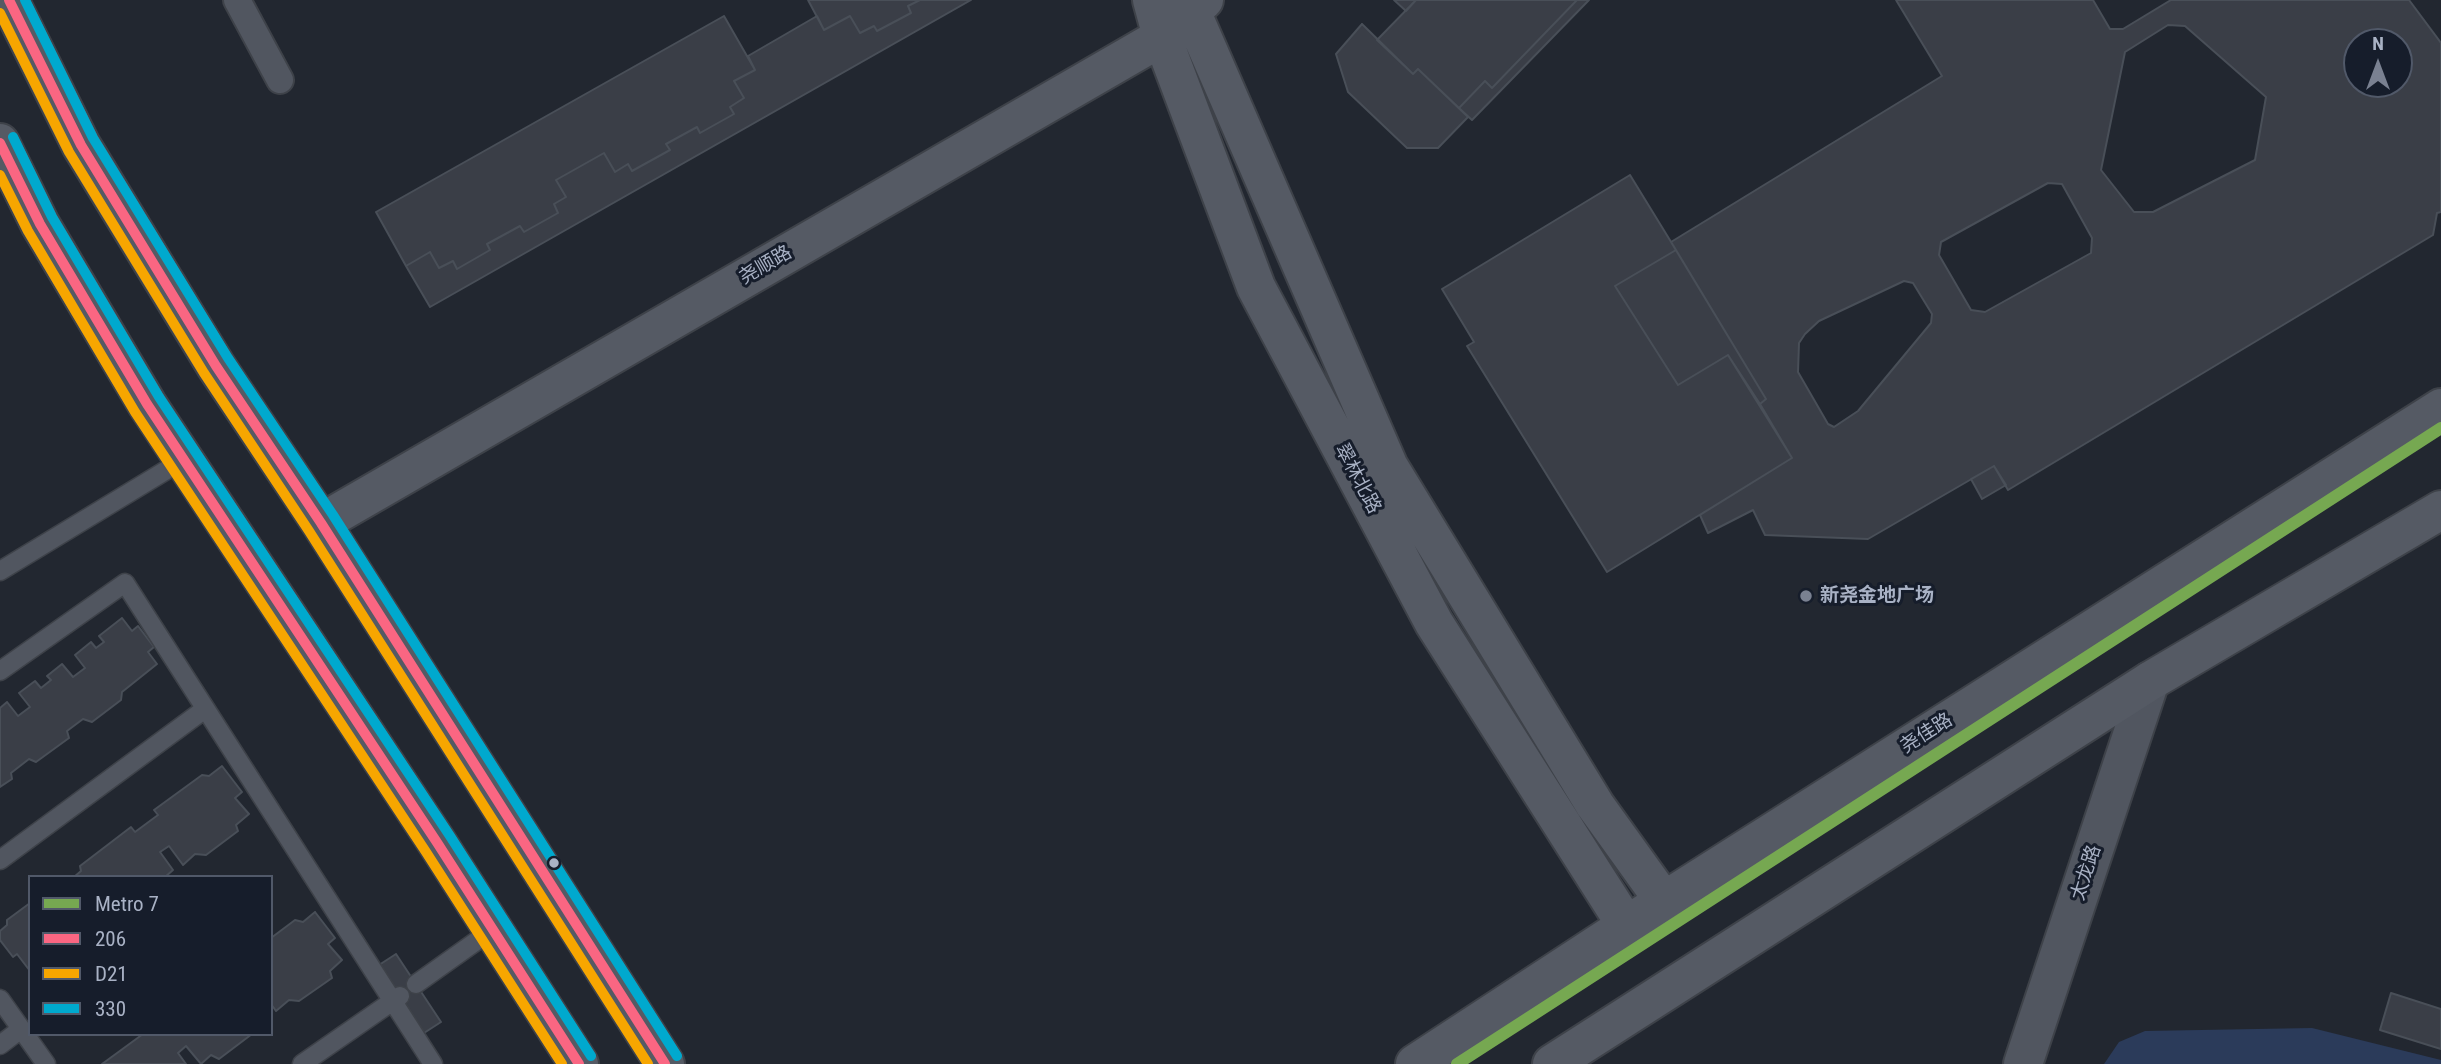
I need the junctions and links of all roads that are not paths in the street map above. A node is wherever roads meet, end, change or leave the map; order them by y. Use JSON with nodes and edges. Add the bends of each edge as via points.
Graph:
{"nodes":[{"id":1,"x":9,"y":0,"type":"edge"},
{"id":2,"x":237,"y":0,"type":"edge"},
{"id":3,"x":1152,"y":0,"type":"edge"},
{"id":4,"x":1195,"y":4,"type":"edge"},
{"id":5,"x":1162,"y":37,"type":"junction"},
{"id":6,"x":280,"y":80,"type":"dead end"},
{"id":7,"x":2,"y":151,"type":"edge"},
{"id":8,"x":2441,"y":408,"type":"edge"},
{"id":9,"x":183,"y":460,"type":"junction"},
{"id":10,"x":2441,"y":510,"type":"edge"},
{"id":11,"x":321,"y":523,"type":"junction"},
{"id":12,"x":0,"y":572,"type":"edge"},
{"id":13,"x":0,"y":671,"type":"edge"},
{"id":14,"x":2150,"y":681,"type":"junction"},
{"id":15,"x":205,"y":709,"type":"junction"},
{"id":16,"x":0,"y":860,"type":"edge"},
{"id":17,"x":1664,"y":901,"type":"junction"},
{"id":18,"x":1626,"y":925,"type":"junction"},
{"id":19,"x":492,"y":930,"type":"junction"},
{"id":20,"x":416,"y":984,"type":"dead end"},
{"id":21,"x":396,"y":998,"type":"junction"},
{"id":22,"x":0,"y":999,"type":"edge"},
{"id":23,"x":21,"y":1029,"type":"junction"},
{"id":24,"x":0,"y":1045,"type":"edge"},
{"id":25,"x":46,"y":1064,"type":"edge"},
{"id":26,"x":302,"y":1064,"type":"edge"},
{"id":27,"x":433,"y":1064,"type":"edge"},
{"id":28,"x":579,"y":1064,"type":"edge"},
{"id":29,"x":665,"y":1064,"type":"edge"},
{"id":30,"x":1415,"y":1064,"type":"edge"},
{"id":31,"x":1552,"y":1064,"type":"edge"},
{"id":32,"x":2023,"y":1064,"type":"edge"}],
"edges":[{"from":1,"to":11,"type":"main road","via":[[81,145],[216,366]]},
{"from":2,"to":6,"type":"street"},
{"from":3,"to":5,"type":"main road","name":"翠林北路"},
{"from":4,"to":5,"type":"main road","name":"尧顺路"},
{"from":4,"to":17,"type":"main road","name":"翠林北路","via":[[1389,467],[1595,805]]},
{"from":5,"to":11,"type":"main road","name":"尧顺路"},
{"from":5,"to":18,"type":"main road","name":"翠林北路","via":[[1262,299],[1434,623]]},
{"from":7,"to":9,"type":"main road","via":[[40,224]]},
{"from":8,"to":17,"type":"main road","name":"尧佳路"},
{"from":9,"to":12,"type":"lane"},
{"from":9,"to":19,"type":"main road"},
{"from":10,"to":14,"type":"main road"},
{"from":11,"to":29,"type":"main road"},
{"from":13,"to":15,"type":"lane","via":[[125,583]]},
{"from":14,"to":31,"type":"main road"},
{"from":14,"to":32,"type":"street","name":"太龙路"},
{"from":15,"to":16,"type":"lane"},
{"from":15,"to":21,"type":"lane"},
{"from":17,"to":18,"type":"main road","name":"尧佳路"},
{"from":18,"to":30,"type":"main road","name":"尧佳路"},
{"from":19,"to":20,"type":"lane"},
{"from":19,"to":28,"type":"main road"},
{"from":21,"to":26,"type":"lane"},
{"from":21,"to":27,"type":"lane"},
{"from":22,"to":23,"type":"lane"},
{"from":23,"to":24,"type":"lane"},
{"from":23,"to":25,"type":"lane"}]}
